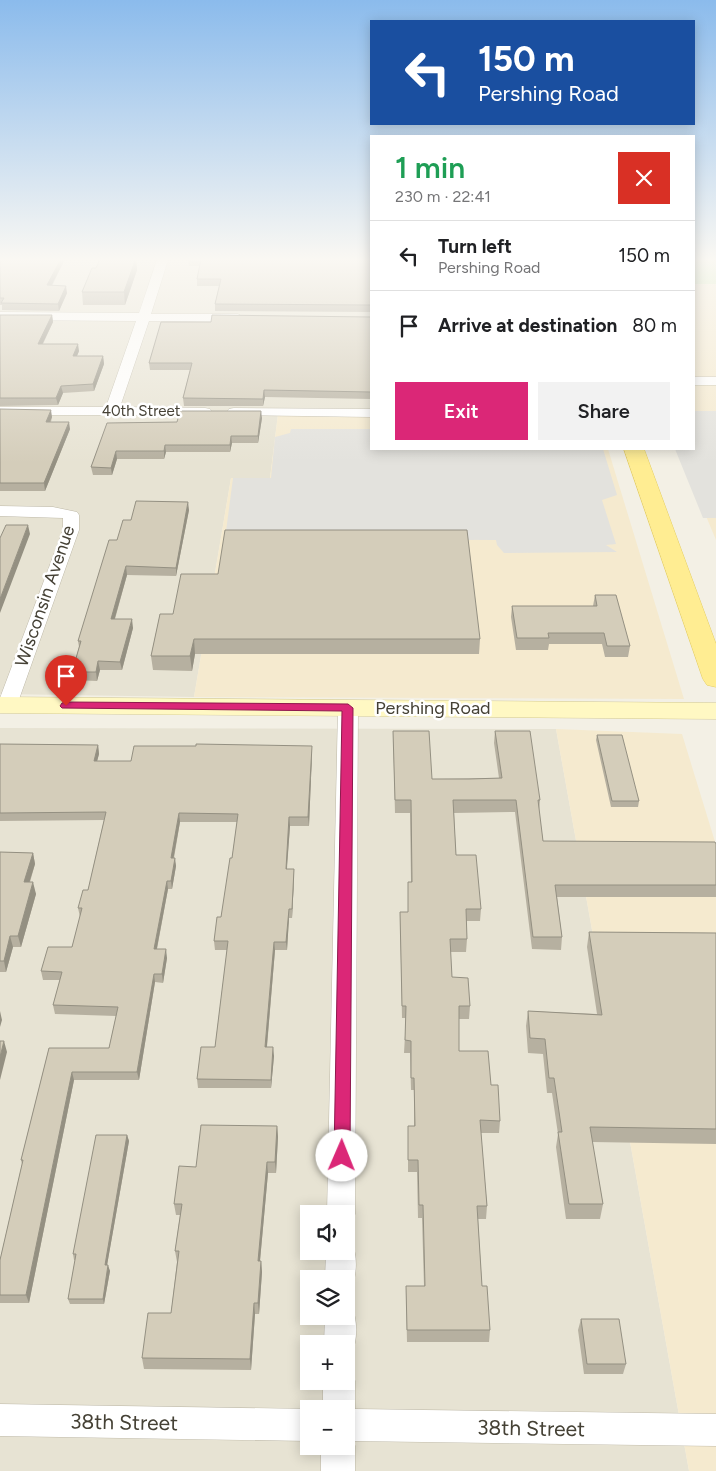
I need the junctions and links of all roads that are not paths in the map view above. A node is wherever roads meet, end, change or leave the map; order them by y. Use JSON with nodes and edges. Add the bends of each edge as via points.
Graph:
{"nodes":[{"id":1,"x":141,"y":326,"type":"edge"},
{"id":2,"x":695,"y":381,"type":"edge"},
{"id":3,"x":716,"y":381,"type":"edge"},
{"id":4,"x":0,"y":411,"type":"edge"},
{"id":5,"x":112,"y":411,"type":"junction"},
{"id":6,"x":370,"y":413,"type":"edge"},
{"id":7,"x":634,"y":450,"type":"edge"},
{"id":8,"x":0,"y":511,"type":"edge"},
{"id":9,"x":716,"y":679,"type":"edge"},
{"id":10,"x":4,"y":705,"type":"edge"},
{"id":11,"x":348,"y":708,"type":"junction"},
{"id":12,"x":716,"y":710,"type":"edge"},
{"id":13,"x":341,"y":1205,"type":"edge"},
{"id":14,"x":0,"y":1420,"type":"edge"},
{"id":15,"x":300,"y":1425,"type":"edge"},
{"id":16,"x":355,"y":1425,"type":"edge"},
{"id":17,"x":716,"y":1430,"type":"edge"},
{"id":18,"x":338,"y":1455,"type":"edge"},
{"id":19,"x":338,"y":1471,"type":"edge"}],
"edges":[{"from":1,"to":5,"type":"street"},
{"from":2,"to":3,"type":"street"},
{"from":4,"to":5,"type":"street","name":"40th Street"},
{"from":5,"to":6,"type":"street","name":"40th Street"},
{"from":7,"to":9,"type":"main road"},
{"from":8,"to":10,"type":"street","name":"Wisconsin Avenue","via":[[72,515],[71,530]]},
{"from":10,"to":11,"type":"main road","name":"Pershing Road"},
{"from":11,"to":12,"type":"main road","name":"Pershing Road"},
{"from":11,"to":13,"type":"street"},
{"from":14,"to":15,"type":"street","name":"38th Street"},
{"from":16,"to":17,"type":"street","name":"38th Street"},
{"from":18,"to":19,"type":"street"}]}
